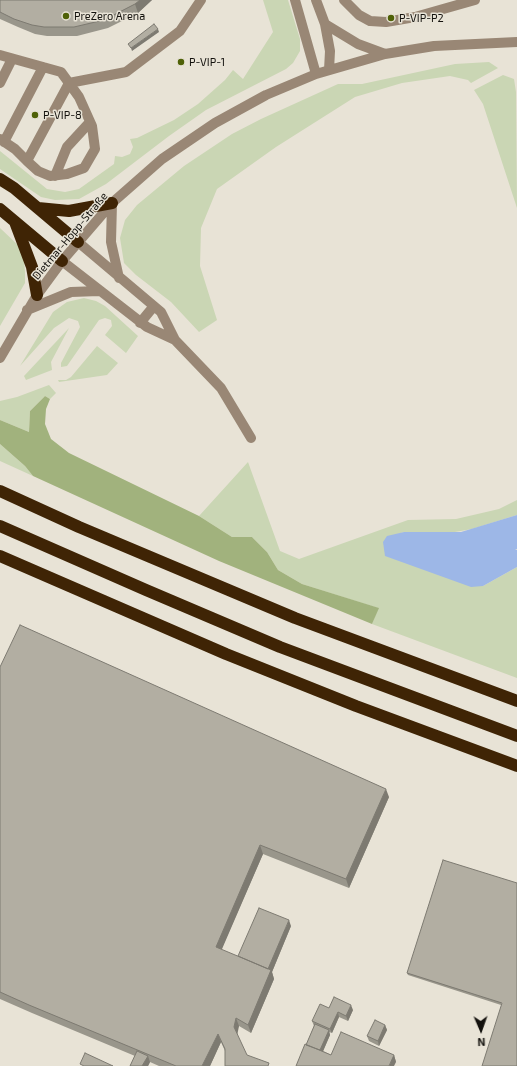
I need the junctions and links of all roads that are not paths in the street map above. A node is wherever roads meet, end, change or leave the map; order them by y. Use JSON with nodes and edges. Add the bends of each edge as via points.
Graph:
{"nodes":[{"id":1,"x":201,"y":0,"type":"edge"},
{"id":2,"x":295,"y":0,"type":"edge"},
{"id":3,"x":316,"y":0,"type":"edge"},
{"id":4,"x":344,"y":0,"type":"edge"},
{"id":5,"x":475,"y":0,"type":"edge"},
{"id":6,"x":325,"y":24,"type":"junction"},
{"id":7,"x":517,"y":42,"type":"edge"},
{"id":8,"x":385,"y":54,"type":"junction"},
{"id":9,"x":0,"y":55,"type":"edge"},
{"id":10,"x":12,"y":59,"type":"junction"},
{"id":11,"x":43,"y":67,"type":"junction"},
{"id":12,"x":329,"y":70,"type":"junction"},
{"id":13,"x":316,"y":74,"type":"junction"},
{"id":14,"x":0,"y":83,"type":"edge"},
{"id":15,"x":69,"y":83,"type":"junction"},
{"id":16,"x":90,"y":122,"type":"junction"},
{"id":17,"x":2,"y":140,"type":"edge"},
{"id":18,"x":27,"y":161,"type":"junction"},
{"id":19,"x":55,"y":176,"type":"junction"},
{"id":20,"x":0,"y":179,"type":"edge"},
{"id":21,"x":112,"y":203,"type":"junction"},
{"id":22,"x":38,"y":208,"type":"junction"},
{"id":23,"x":0,"y":209,"type":"edge"},
{"id":24,"x":14,"y":220,"type":"junction"},
{"id":25,"x":78,"y":242,"type":"junction"},
{"id":26,"x":62,"y":261,"type":"junction"},
{"id":27,"x":119,"y":278,"type":"junction"},
{"id":28,"x":99,"y":290,"type":"junction"},
{"id":29,"x":36,"y":295,"type":"junction"},
{"id":30,"x":154,"y":306,"type":"junction"},
{"id":31,"x":27,"y":310,"type":"junction"},
{"id":32,"x":140,"y":323,"type":"junction"},
{"id":33,"x":175,"y":340,"type":"junction"},
{"id":34,"x":0,"y":358,"type":"edge"},
{"id":35,"x":251,"y":438,"type":"dead end"},
{"id":36,"x":0,"y":490,"type":"edge"},
{"id":37,"x":0,"y":526,"type":"edge"},
{"id":38,"x":0,"y":556,"type":"edge"},
{"id":39,"x":517,"y":701,"type":"edge"},
{"id":40,"x":517,"y":736,"type":"edge"},
{"id":41,"x":517,"y":766,"type":"edge"}],
"edges":[{"from":1,"to":15,"type":"street","via":[[180,31],[126,72]]},
{"from":2,"to":13,"type":"street"},
{"from":3,"to":6,"type":"street"},
{"from":4,"to":5,"type":"street","via":[[359,15],[370,21],[386,22],[415,17]]},
{"from":6,"to":8,"type":"street","via":[[358,44]]},
{"from":6,"to":12,"type":"street","via":[[330,51]]},
{"from":7,"to":8,"type":"street","name":"Dietmar-Hopp-Straße","via":[[434,46]]},
{"from":8,"to":12,"type":"street","name":"Dietmar-Hopp-Straße"},
{"from":9,"to":10,"type":"street"},
{"from":10,"to":11,"type":"street"},
{"from":10,"to":14,"type":"street"},
{"from":11,"to":15,"type":"street","via":[[61,72]]},
{"from":11,"to":17,"type":"street"},
{"from":12,"to":13,"type":"street","name":"Dietmar-Hopp-Straße"},
{"from":13,"to":21,"type":"street","name":"Dietmar-Hopp-Straße","via":[[266,95],[215,123],[162,159]]},
{"from":15,"to":16,"type":"street","via":[[79,97]]},
{"from":15,"to":18,"type":"street"},
{"from":16,"to":19,"type":"street","via":[[67,147]]},
{"from":16,"to":19,"type":"street","via":[[95,150],[84,168]]},
{"from":17,"to":18,"type":"street"},
{"from":18,"to":19,"type":"street","via":[[38,171]]},
{"from":20,"to":22,"type":"highway"},
{"from":21,"to":22,"type":"highway","via":[[69,211]]},
{"from":21,"to":25,"type":"street","name":"Dietmar-Hopp-Straße"},
{"from":21,"to":27,"type":"street","via":[[111,242]]},
{"from":22,"to":25,"type":"highway"},
{"from":23,"to":24,"type":"highway"},
{"from":24,"to":26,"type":"highway"},
{"from":24,"to":29,"type":"highway","via":[[29,256]]},
{"from":25,"to":26,"type":"street","name":"Dietmar-Hopp-Straße"},
{"from":25,"to":27,"type":"street"},
{"from":26,"to":28,"type":"street"},
{"from":26,"to":29,"type":"street","name":"Dietmar-Hopp-Straße"},
{"from":27,"to":30,"type":"street"},
{"from":28,"to":31,"type":"street","via":[[71,292]]},
{"from":28,"to":32,"type":"street"},
{"from":29,"to":31,"type":"street","name":"Dietmar-Hopp-Straße"},
{"from":30,"to":32,"type":"street"},
{"from":30,"to":33,"type":"street","via":[[161,312]]},
{"from":31,"to":34,"type":"street","name":"Dietmar-Hopp-Straße"},
{"from":32,"to":33,"type":"street"},
{"from":33,"to":35,"type":"street","via":[[221,388]]},
{"from":36,"to":39,"type":"highway","via":[[79,527],[295,618]]},
{"from":37,"to":40,"type":"highway","via":[[280,647]]},
{"from":38,"to":41,"type":"highway","via":[[262,668]]}]}
